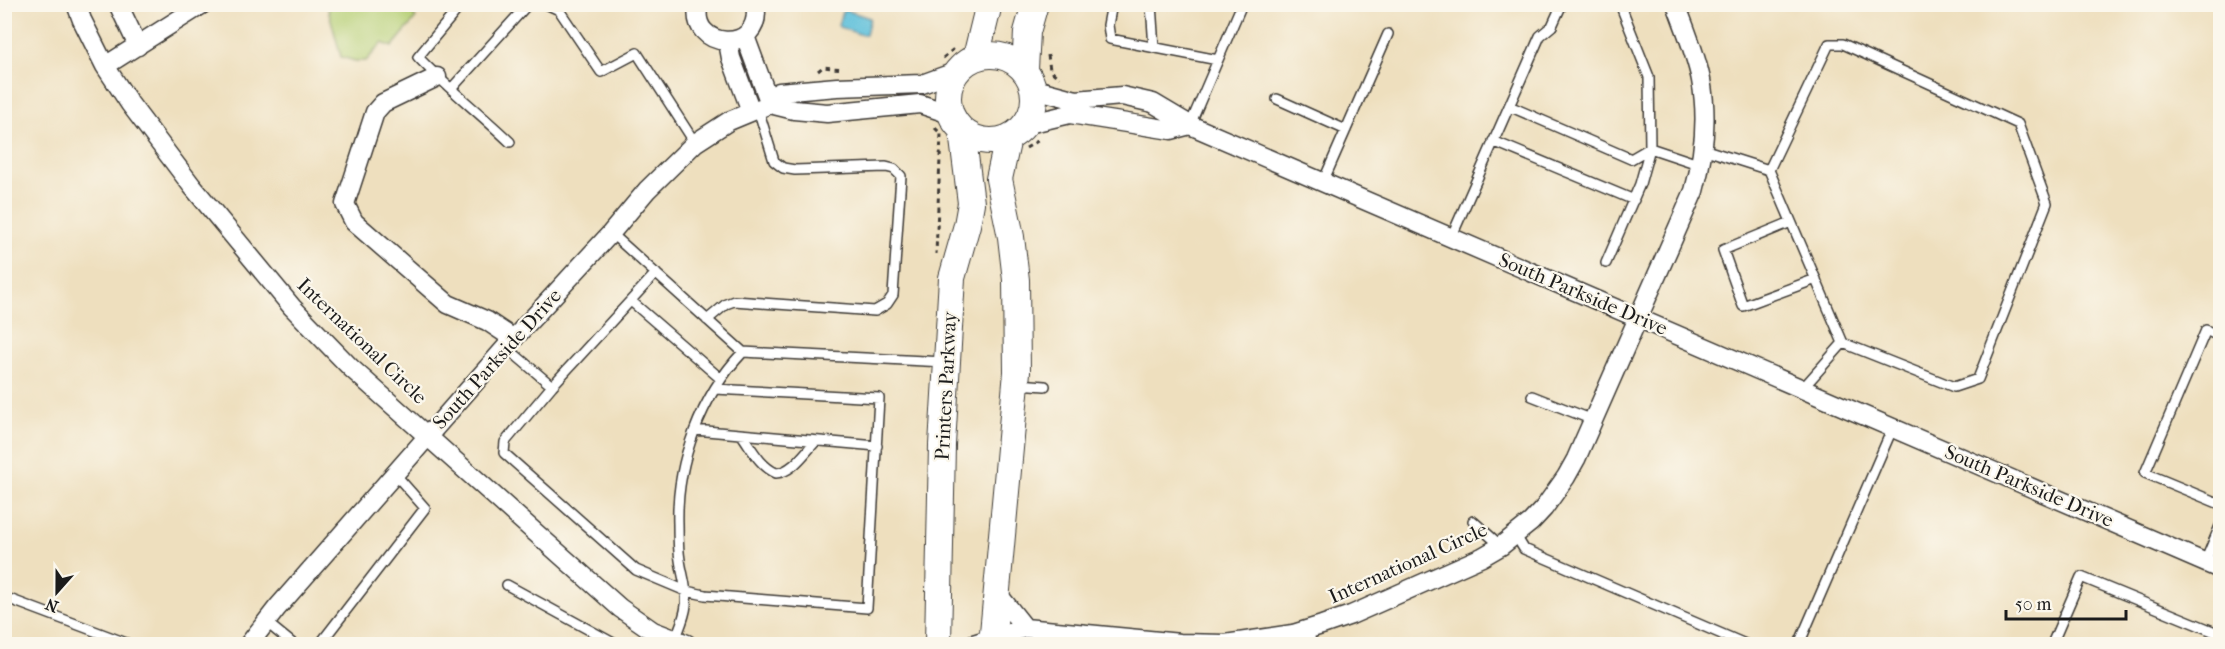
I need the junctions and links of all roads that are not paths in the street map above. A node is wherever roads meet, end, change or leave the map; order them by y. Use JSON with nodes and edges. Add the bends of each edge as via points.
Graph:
{"nodes":[{"id":1,"x":76,"y":4,"type":"edge"},
{"id":2,"x":118,"y":4,"type":"edge"},
{"id":3,"x":202,"y":4,"type":"edge"},
{"id":4,"x":462,"y":4,"type":"edge"},
{"id":5,"x":528,"y":4,"type":"edge"},
{"id":6,"x":546,"y":4,"type":"edge"},
{"id":7,"x":699,"y":4,"type":"edge"},
{"id":8,"x":755,"y":4,"type":"edge"},
{"id":9,"x":989,"y":4,"type":"edge"},
{"id":10,"x":1035,"y":4,"type":"edge"},
{"id":11,"x":1112,"y":4,"type":"edge"},
{"id":12,"x":1151,"y":4,"type":"edge"},
{"id":13,"x":1242,"y":4,"type":"edge"},
{"id":14,"x":1562,"y":4,"type":"edge"},
{"id":15,"x":1620,"y":4,"type":"edge"},
{"id":16,"x":1676,"y":4,"type":"edge"},
{"id":17,"x":1388,"y":34,"type":"dead end"},
{"id":18,"x":736,"y":39,"type":"junction"},
{"id":19,"x":138,"y":46,"type":"junction"},
{"id":20,"x":1154,"y":48,"type":"junction"},
{"id":21,"x":968,"y":50,"type":"junction"},
{"id":22,"x":1218,"y":60,"type":"junction"},
{"id":23,"x":105,"y":66,"type":"junction"},
{"id":24,"x":947,"y":66,"type":"junction"},
{"id":25,"x":437,"y":77,"type":"junction"},
{"id":26,"x":1030,"y":79,"type":"junction"},
{"id":27,"x":452,"y":88,"type":"junction"},
{"id":28,"x":1277,"y":99,"type":"dead end"},
{"id":29,"x":1509,"y":106,"type":"junction"},
{"id":30,"x":760,"y":108,"type":"junction"},
{"id":31,"x":956,"y":123,"type":"junction"},
{"id":32,"x":1190,"y":125,"type":"junction"},
{"id":33,"x":1346,"y":130,"type":"junction"},
{"id":34,"x":1026,"y":138,"type":"junction"},
{"id":35,"x":1493,"y":141,"type":"junction"},
{"id":36,"x":510,"y":142,"type":"dead end"},
{"id":37,"x":695,"y":143,"type":"junction"},
{"id":38,"x":1650,"y":148,"type":"junction"},
{"id":39,"x":1702,"y":157,"type":"junction"},
{"id":40,"x":1769,"y":170,"type":"junction"},
{"id":41,"x":1323,"y":182,"type":"junction"},
{"id":42,"x":1634,"y":200,"type":"junction"},
{"id":43,"x":1791,"y":222,"type":"junction"},
{"id":44,"x":611,"y":233,"type":"junction"},
{"id":45,"x":1450,"y":238,"type":"junction"},
{"id":46,"x":1606,"y":262,"type":"dead end"},
{"id":47,"x":656,"y":273,"type":"junction"},
{"id":48,"x":1816,"y":279,"type":"junction"},
{"id":49,"x":631,"y":301,"type":"junction"},
{"id":50,"x":1638,"y":318,"type":"junction"},
{"id":51,"x":707,"y":320,"type":"junction"},
{"id":52,"x":2220,"y":336,"type":"edge"},
{"id":53,"x":510,"y":343,"type":"junction"},
{"id":54,"x":1843,"y":344,"type":"junction"},
{"id":55,"x":743,"y":352,"type":"junction"},
{"id":56,"x":948,"y":362,"type":"junction"},
{"id":57,"x":721,"y":379,"type":"junction"},
{"id":58,"x":1016,"y":384,"type":"junction"},
{"id":59,"x":552,"y":386,"type":"junction"},
{"id":60,"x":1045,"y":386,"type":"dead end"},
{"id":61,"x":1803,"y":388,"type":"junction"},
{"id":62,"x":715,"y":389,"type":"junction"},
{"id":63,"x":1532,"y":396,"type":"dead end"},
{"id":64,"x":1593,"y":420,"type":"junction"},
{"id":65,"x":1893,"y":427,"type":"junction"},
{"id":66,"x":695,"y":430,"type":"junction"},
{"id":67,"x":742,"y":435,"type":"junction"},
{"id":68,"x":429,"y":436,"type":"junction"},
{"id":69,"x":816,"y":441,"type":"junction"},
{"id":70,"x":877,"y":446,"type":"junction"},
{"id":71,"x":395,"y":474,"type":"junction"},
{"id":72,"x":2220,"y":504,"type":"edge"},
{"id":73,"x":1473,"y":521,"type":"dead end"},
{"id":74,"x":2220,"y":526,"type":"edge"},
{"id":75,"x":1508,"y":541,"type":"junction"},
{"id":76,"x":2213,"y":566,"type":"edge"},
{"id":77,"x":507,"y":585,"type":"dead end"},
{"id":78,"x":686,"y":591,"type":"junction"},
{"id":79,"x":997,"y":593,"type":"junction"},
{"id":80,"x":4,"y":597,"type":"edge"},
{"id":81,"x":266,"y":622,"type":"junction"},
{"id":82,"x":1025,"y":628,"type":"junction"},
{"id":83,"x":2220,"y":634,"type":"edge"},
{"id":84,"x":1310,"y":637,"type":"edge"},
{"id":85,"x":651,"y":638,"type":"edge"},
{"id":86,"x":116,"y":642,"type":"edge"},
{"id":87,"x":681,"y":642,"type":"edge"},
{"id":88,"x":986,"y":643,"type":"edge"},
{"id":89,"x":1199,"y":644,"type":"edge"},
{"id":90,"x":129,"y":645,"type":"edge"},
{"id":91,"x":249,"y":645,"type":"edge"},
{"id":92,"x":293,"y":645,"type":"edge"},
{"id":93,"x":320,"y":645,"type":"edge"},
{"id":94,"x":615,"y":645,"type":"edge"},
{"id":95,"x":938,"y":645,"type":"edge"},
{"id":96,"x":1745,"y":645,"type":"edge"},
{"id":97,"x":1798,"y":645,"type":"edge"},
{"id":98,"x":2052,"y":645,"type":"edge"}],
"edges":[{"from":1,"to":23,"type":"street","name":"International Circle"},
{"from":2,"to":19,"type":"street"},
{"from":3,"to":19,"type":"street"},
{"from":4,"to":25,"type":"lane","via":[[418,57]]},
{"from":5,"to":27,"type":"lane"},
{"from":6,"to":37,"type":"lane","via":[[559,10],[601,72],[636,53]]},
{"from":7,"to":18,"type":"street","via":[[698,19],[703,29],[718,40]]},
{"from":8,"to":18,"type":"street","via":[[752,28]]},
{"from":9,"to":21,"type":"main road"},
{"from":10,"to":26,"type":"main road","via":[[1027,32]]},
{"from":11,"to":20,"type":"lane","via":[[1110,39]]},
{"from":12,"to":20,"type":"lane"},
{"from":13,"to":22,"type":"lane"},
{"from":14,"to":29,"type":"lane","via":[[1552,26],[1540,36]]},
{"from":15,"to":38,"type":"lane","via":[[1649,77]]},
{"from":16,"to":39,"type":"street","name":"International Circle","via":[[1701,80],[1705,125]]},
{"from":17,"to":33,"type":"lane"},
{"from":18,"to":30,"type":"street","via":[[731,57]]},
{"from":19,"to":23,"type":"street"},
{"from":20,"to":22,"type":"lane"},
{"from":21,"to":24,"type":"main road","name":"South Parkside Drive","via":[[971,58]]},
{"from":21,"to":26,"type":"main road","name":"South Parkside Drive","via":[[1012,58]]},
{"from":22,"to":32,"type":"lane"},
{"from":23,"to":68,"type":"street","name":"International Circle","via":[[192,186],[279,292],[351,368]]},
{"from":24,"to":30,"type":"street","name":"South Parkside Drive","via":[[922,84],[779,92]]},
{"from":24,"to":31,"type":"main road","via":[[947,93]]},
{"from":25,"to":27,"type":"lane"},
{"from":25,"to":53,"type":"street","via":[[383,103],[375,112],[345,204],[354,222],[448,304],[487,321]]},
{"from":26,"to":32,"type":"street","name":"South Parkside Drive","via":[[1076,100],[1122,96],[1153,103]]},
{"from":26,"to":34,"type":"main road","via":[[1033,111]]},
{"from":27,"to":36,"type":"lane"},
{"from":28,"to":33,"type":"lane"},
{"from":29,"to":35,"type":"lane"},
{"from":29,"to":38,"type":"lane","via":[[1631,159]]},
{"from":30,"to":31,"type":"street","via":[[827,113],[920,104]]},
{"from":30,"to":37,"type":"street","name":"South Parkside Drive"},
{"from":30,"to":51,"type":"lane","via":[[774,161],[783,168],[886,167],[900,176],[893,295],[875,311],[734,301]]},
{"from":31,"to":34,"type":"main road","via":[[979,140]]},
{"from":31,"to":56,"type":"main road","name":"Printers Parkway","via":[[971,203],[952,278]]},
{"from":32,"to":34,"type":"street","via":[[1171,130],[1070,114]]},
{"from":32,"to":41,"type":"street","name":"South Parkside Drive"},
{"from":33,"to":41,"type":"lane"},
{"from":34,"to":58,"type":"main road","via":[[999,179],[1016,280]]},
{"from":35,"to":42,"type":"lane"},
{"from":35,"to":45,"type":"lane"},
{"from":37,"to":44,"type":"street","name":"South Parkside Drive","via":[[647,190]]},
{"from":38,"to":39,"type":"lane"},
{"from":38,"to":42,"type":"lane"},
{"from":39,"to":40,"type":"lane"},
{"from":39,"to":50,"type":"street","name":"International Circle","via":[[1694,191]]},
{"from":40,"to":43,"type":"lane"},
{"from":40,"to":54,"type":"lane","via":[[1829,44],[1843,44],[2018,124],[2047,203],[1978,379],[1954,387]]},
{"from":41,"to":45,"type":"street","name":"South Parkside Drive"},
{"from":42,"to":46,"type":"lane"},
{"from":43,"to":48,"type":"lane"},
{"from":43,"to":48,"type":"lane","via":[[1723,250],[1743,306]]},
{"from":44,"to":47,"type":"lane"},
{"from":44,"to":53,"type":"street","name":"South Parkside Drive"},
{"from":45,"to":50,"type":"street","name":"South Parkside Drive"},
{"from":47,"to":49,"type":"lane"},
{"from":47,"to":51,"type":"lane"},
{"from":48,"to":54,"type":"lane"},
{"from":49,"to":57,"type":"lane"},
{"from":49,"to":59,"type":"lane"},
{"from":50,"to":61,"type":"street","name":"South Parkside Drive"},
{"from":50,"to":64,"type":"street","name":"International Circle"},
{"from":51,"to":55,"type":"lane"},
{"from":52,"to":72,"type":"lane","via":[[2206,330],[2145,473]]},
{"from":53,"to":59,"type":"lane"},
{"from":53,"to":68,"type":"street","name":"South Parkside Drive"},
{"from":54,"to":61,"type":"lane"},
{"from":55,"to":56,"type":"lane"},
{"from":55,"to":57,"type":"lane"},
{"from":56,"to":95,"type":"main road","name":"Printers Parkway","via":[[941,474]]},
{"from":57,"to":62,"type":"lane"},
{"from":58,"to":60,"type":"lane"},
{"from":58,"to":79,"type":"main road"},
{"from":59,"to":78,"type":"lane","via":[[505,442],[504,453],[636,570]]},
{"from":61,"to":65,"type":"street","name":"South Parkside Drive"},
{"from":62,"to":66,"type":"lane"},
{"from":62,"to":70,"type":"lane","via":[[879,398]]},
{"from":63,"to":64,"type":"lane"},
{"from":64,"to":75,"type":"street","name":"International Circle","via":[[1561,485],[1532,522]]},
{"from":65,"to":76,"type":"street","name":"South Parkside Drive"},
{"from":65,"to":97,"type":"lane"},
{"from":66,"to":67,"type":"lane"},
{"from":66,"to":78,"type":"lane","via":[[678,504]]},
{"from":67,"to":69,"type":"lane"},
{"from":67,"to":69,"type":"lane","via":[[759,461],[776,473],[787,470]]},
{"from":68,"to":71,"type":"street","name":"South Parkside Drive"},
{"from":68,"to":85,"type":"street","name":"International Circle"},
{"from":69,"to":70,"type":"lane"},
{"from":70,"to":78,"type":"lane","via":[[867,608]]},
{"from":71,"to":81,"type":"street","name":"South Parkside Drive"},
{"from":71,"to":93,"type":"lane","via":[[425,508]]},
{"from":73,"to":75,"type":"lane"},
{"from":74,"to":76,"type":"lane"},
{"from":75,"to":84,"type":"street","name":"International Circle","via":[[1482,557]]},
{"from":75,"to":96,"type":"lane"},
{"from":77,"to":94,"type":"lane"},
{"from":78,"to":87,"type":"lane"},
{"from":79,"to":82,"type":"street"},
{"from":79,"to":88,"type":"main road"},
{"from":80,"to":86,"type":"lane"},
{"from":81,"to":91,"type":"street","name":"South Parkside Drive"},
{"from":81,"to":92,"type":"lane"},
{"from":82,"to":88,"type":"street","name":"International Circle"},
{"from":82,"to":89,"type":"street","name":"International Circle"},
{"from":83,"to":98,"type":"lane","via":[[2081,577]]},
{"from":84,"to":89,"type":"street","name":"International Circle"},
{"from":85,"to":87,"type":"street","name":"International Circle"},
{"from":86,"to":90,"type":"lane"}]}
